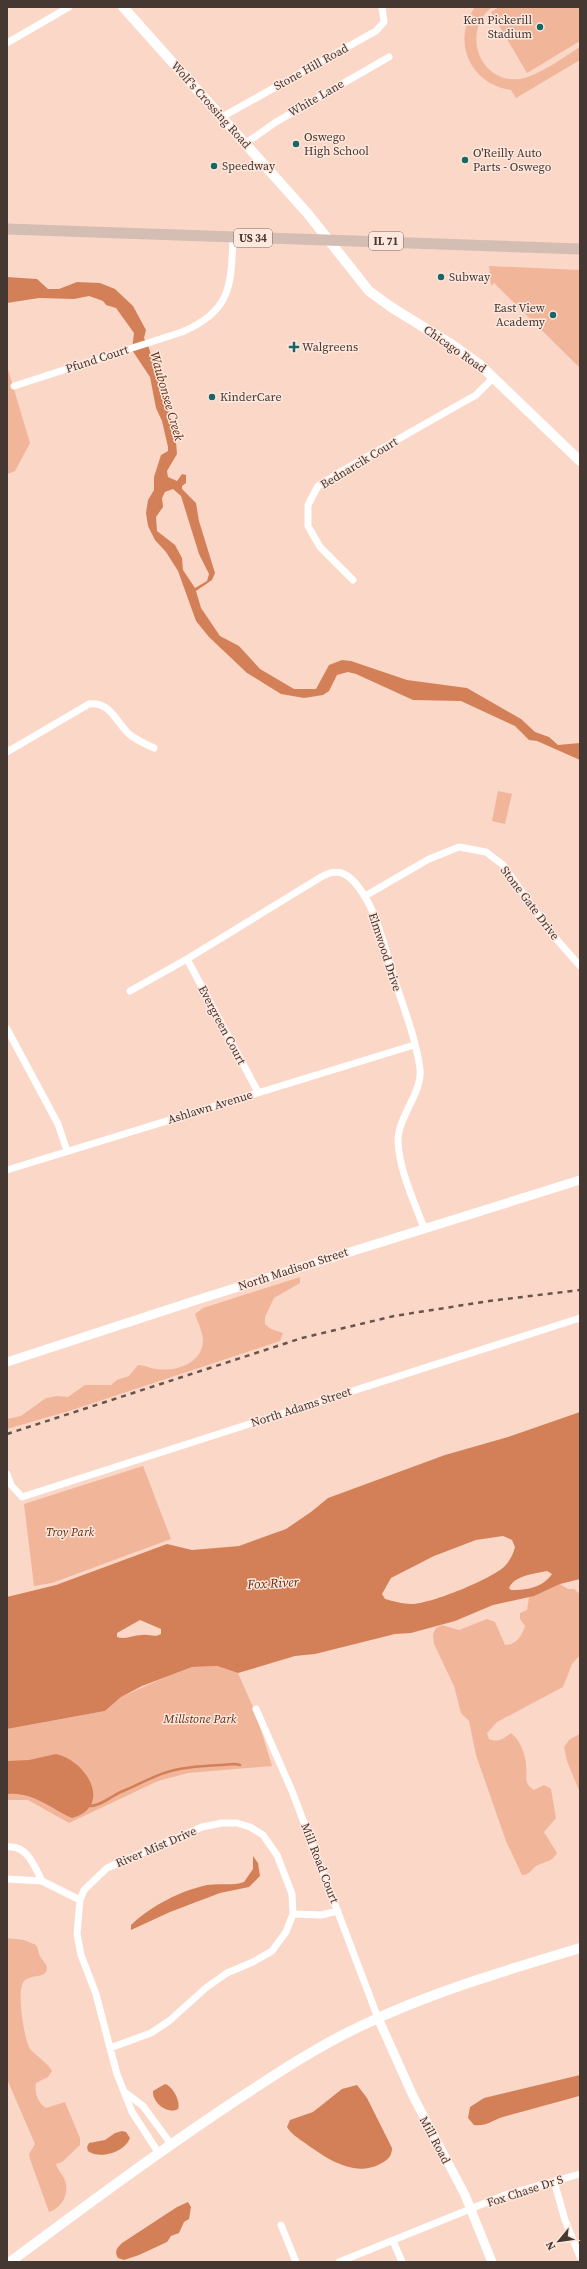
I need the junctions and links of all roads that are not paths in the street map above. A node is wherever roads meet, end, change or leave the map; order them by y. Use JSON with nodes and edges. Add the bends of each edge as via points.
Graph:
{"nodes":[{"id":1,"x":69,"y":7,"type":"edge"},
{"id":2,"x":123,"y":7,"type":"edge"},
{"id":3,"x":382,"y":7,"type":"edge"},
{"id":4,"x":7,"y":43,"type":"edge"},
{"id":5,"x":389,"y":56,"type":"dead end"},
{"id":6,"x":222,"y":117,"type":"junction"},
{"id":7,"x":246,"y":143,"type":"junction"},
{"id":8,"x":7,"y":229,"type":"edge"},
{"id":9,"x":233,"y":237,"type":"junction"},
{"id":10,"x":330,"y":240,"type":"junction"},
{"id":11,"x":580,"y":249,"type":"edge"},
{"id":12,"x":494,"y":377,"type":"junction"},
{"id":13,"x":14,"y":386,"type":"dead end"},
{"id":14,"x":580,"y":461,"type":"edge"},
{"id":15,"x":352,"y":580,"type":"dead end"},
{"id":16,"x":154,"y":748,"type":"dead end"},
{"id":17,"x":7,"y":752,"type":"edge"},
{"id":18,"x":365,"y":896,"type":"junction"},
{"id":19,"x":187,"y":959,"type":"junction"},
{"id":20,"x":580,"y":966,"type":"edge"},
{"id":21,"x":130,"y":991,"type":"dead end"},
{"id":22,"x":7,"y":1029,"type":"edge"},
{"id":23,"x":414,"y":1044,"type":"junction"},
{"id":24,"x":258,"y":1092,"type":"junction"},
{"id":25,"x":67,"y":1151,"type":"junction"},
{"id":26,"x":7,"y":1170,"type":"edge"},
{"id":27,"x":580,"y":1180,"type":"edge"},
{"id":28,"x":424,"y":1228,"type":"junction"},
{"id":29,"x":580,"y":1318,"type":"edge"},
{"id":30,"x":7,"y":1362,"type":"edge"},
{"id":31,"x":7,"y":1474,"type":"edge"},
{"id":32,"x":256,"y":1709,"type":"dead end"},
{"id":33,"x":7,"y":1846,"type":"edge"},
{"id":34,"x":7,"y":1879,"type":"edge"},
{"id":35,"x":42,"y":1881,"type":"junction"},
{"id":36,"x":80,"y":1900,"type":"junction"},
{"id":37,"x":338,"y":1911,"type":"junction"},
{"id":38,"x":293,"y":1914,"type":"junction"},
{"id":39,"x":580,"y":1948,"type":"edge"},
{"id":40,"x":378,"y":2018,"type":"junction"},
{"id":41,"x":110,"y":2048,"type":"junction"},
{"id":42,"x":126,"y":2093,"type":"junction"},
{"id":43,"x":171,"y":2144,"type":"junction"},
{"id":44,"x":158,"y":2152,"type":"junction"},
{"id":45,"x":580,"y":2174,"type":"edge"},
{"id":46,"x":554,"y":2181,"type":"junction"},
{"id":47,"x":470,"y":2209,"type":"junction"},
{"id":48,"x":281,"y":2225,"type":"dead end"},
{"id":49,"x":393,"y":2241,"type":"junction"},
{"id":50,"x":580,"y":2257,"type":"edge"},
{"id":51,"x":10,"y":2262,"type":"edge"},
{"id":52,"x":296,"y":2262,"type":"edge"},
{"id":53,"x":339,"y":2262,"type":"edge"},
{"id":54,"x":402,"y":2262,"type":"edge"},
{"id":55,"x":492,"y":2262,"type":"edge"}],
"edges":[{"from":1,"to":4,"type":"street"},
{"from":2,"to":6,"type":"main road","name":"Wolf's Crossing Road"},
{"from":3,"to":6,"type":"street","name":"Stone Hill Road","via":[[384,22],[376,31]]},
{"from":5,"to":7,"type":"street","name":"White Lane","via":[[276,122]]},
{"from":6,"to":7,"type":"main road","name":"Wolf's Crossing Road"},
{"from":7,"to":10,"type":"main road","name":"Wolf's Crossing Road"},
{"from":8,"to":9,"type":"main road","number":"US 34"},
{"from":9,"to":10,"type":"main road","number":"US 34"},
{"from":9,"to":13,"type":"street","name":"Pfund Court","via":[[227,296],[216,310],[193,327]]},
{"from":10,"to":11,"type":"main road","number":"IL 71"},
{"from":10,"to":12,"type":"main road","name":"Chicago Road","via":[[369,291],[451,344]]},
{"from":12,"to":14,"type":"main road","name":"Chicago Road"},
{"from":12,"to":15,"type":"street","name":"Bednarcik Court","via":[[476,395],[318,486],[308,505],[308,526],[320,548]]},
{"from":16,"to":17,"type":"street","via":[[130,735],[106,708],[88,704]]},
{"from":18,"to":19,"type":"street","name":"Elmwood Drive","via":[[343,873],[328,873]]},
{"from":18,"to":20,"type":"street","name":"Stone Gate Drive","via":[[429,859],[459,847],[486,852],[503,865],[551,933]]},
{"from":18,"to":23,"type":"street","name":"Elmwood Drive","via":[[375,917]]},
{"from":19,"to":21,"type":"street","name":"Elmwood Drive"},
{"from":19,"to":24,"type":"street","name":"Evergreen Court"},
{"from":22,"to":25,"type":"street","via":[[58,1124]]},
{"from":23,"to":24,"type":"street","name":"Ashlawn Avenue"},
{"from":23,"to":28,"type":"street","name":"Elmwood Drive","via":[[420,1070],[419,1080],[398,1140],[400,1159]]},
{"from":24,"to":25,"type":"street","name":"Ashlawn Avenue"},
{"from":25,"to":26,"type":"street","name":"Ashlawn Avenue"},
{"from":27,"to":28,"type":"street","name":"North Madison Street"},
{"from":28,"to":30,"type":"street","name":"North Madison Street"},
{"from":29,"to":31,"type":"street","name":"North Adams Street","via":[[22,1497],[11,1485]]},
{"from":32,"to":37,"type":"street","name":"Mill Road Court","via":[[292,1791]]},
{"from":33,"to":35,"type":"street","via":[[23,1850]]},
{"from":34,"to":35,"type":"street"},
{"from":35,"to":36,"type":"street"},
{"from":36,"to":38,"type":"street","name":"River Mist Drive","via":[[84,1890],[96,1877],[122,1860],[202,1827],[222,1822],[250,1827],[263,1835],[277,1855],[292,1894]]},
{"from":36,"to":41,"type":"street","name":"River Mist Drive","via":[[76,1934],[81,1956],[96,1994]]},
{"from":37,"to":38,"type":"street","via":[[321,1915]]},
{"from":37,"to":40,"type":"street","name":"Mill Road Court"},
{"from":38,"to":41,"type":"street","name":"River Mist Drive","via":[[286,1932],[272,1951],[226,1974],[151,2033]]},
{"from":39,"to":40,"type":"main road","via":[[511,1969]]},
{"from":40,"to":43,"type":"main road","via":[[342,2035]]},
{"from":40,"to":47,"type":"street","name":"Mill Road","via":[[409,2089]]},
{"from":41,"to":42,"type":"street","name":"River Mist Drive"},
{"from":42,"to":43,"type":"street","via":[[143,2106]]},
{"from":42,"to":44,"type":"street","name":"River Mist Drive","via":[[132,2112]]},
{"from":43,"to":44,"type":"main road"},
{"from":44,"to":51,"type":"main road"},
{"from":45,"to":46,"type":"street","name":"Fox Chase Dr S"},
{"from":46,"to":47,"type":"street","name":"Fox Chase Dr S","via":[[524,2188]]},
{"from":46,"to":50,"type":"street","via":[[565,2220]]},
{"from":47,"to":49,"type":"street","name":"Fox Chase Dr S"},
{"from":47,"to":55,"type":"street","name":"Mill Road"},
{"from":48,"to":52,"type":"street"},
{"from":49,"to":53,"type":"street","name":"Fox Chase Dr S"},
{"from":49,"to":54,"type":"street"}]}
